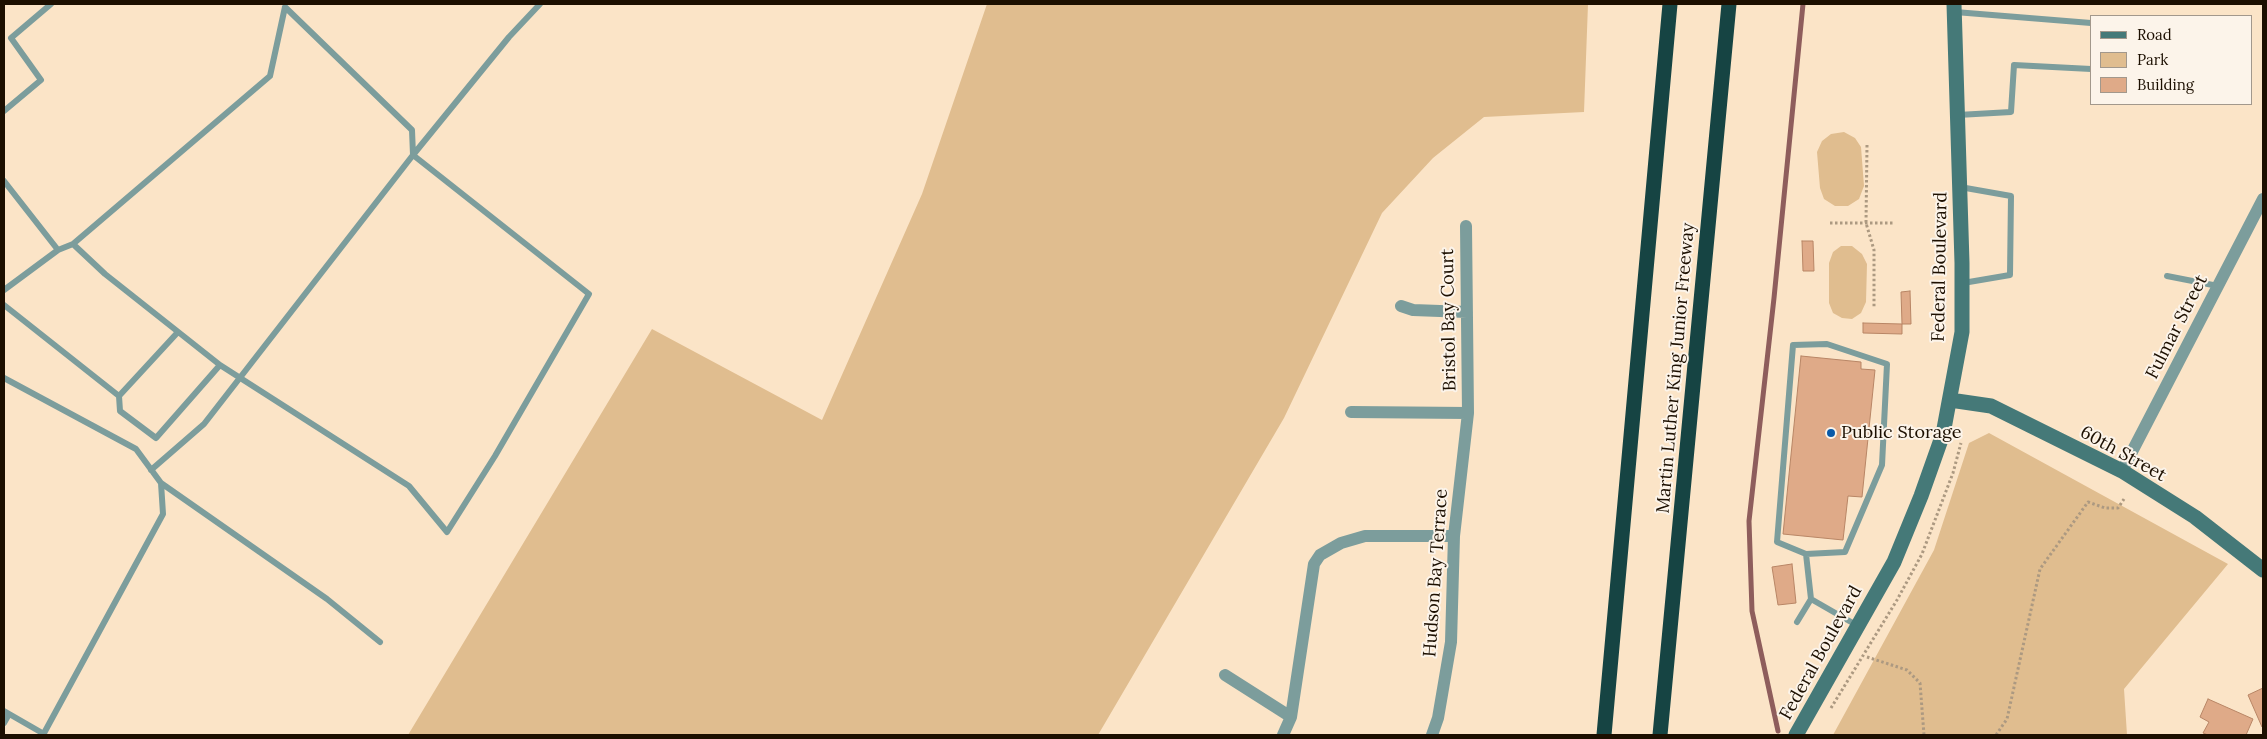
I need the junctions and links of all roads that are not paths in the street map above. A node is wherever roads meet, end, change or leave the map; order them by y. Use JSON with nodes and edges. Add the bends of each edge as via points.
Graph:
{"nodes":[{"id":1,"x":51,"y":4,"type":"edge"},
{"id":2,"x":540,"y":4,"type":"edge"},
{"id":3,"x":1670,"y":4,"type":"edge"},
{"id":4,"x":1729,"y":4,"type":"edge"},
{"id":5,"x":1954,"y":8,"type":"edge"},
{"id":6,"x":2090,"y":23,"type":"edge"},
{"id":7,"x":2090,"y":70,"type":"edge"},
{"id":8,"x":4,"y":111,"type":"edge"},
{"id":9,"x":1958,"y":115,"type":"junction"},
{"id":10,"x":413,"y":155,"type":"junction"},
{"id":11,"x":4,"y":181,"type":"edge"},
{"id":12,"x":1960,"y":187,"type":"junction"},
{"id":13,"x":2263,"y":199,"type":"edge"},
{"id":14,"x":1466,"y":226,"type":"dead end"},
{"id":15,"x":73,"y":244,"type":"junction"},
{"id":16,"x":58,"y":250,"type":"junction"},
{"id":17,"x":2167,"y":276,"type":"dead end"},
{"id":18,"x":1962,"y":283,"type":"junction"},
{"id":19,"x":2218,"y":286,"type":"junction"},
{"id":20,"x":4,"y":290,"type":"edge"},
{"id":21,"x":4,"y":305,"type":"edge"},
{"id":22,"x":1401,"y":306,"type":"dead end"},
{"id":23,"x":1467,"y":312,"type":"junction"},
{"id":24,"x":178,"y":332,"type":"junction"},
{"id":25,"x":220,"y":364,"type":"junction"},
{"id":26,"x":239,"y":377,"type":"junction"},
{"id":27,"x":4,"y":378,"type":"edge"},
{"id":28,"x":119,"y":396,"type":"junction"},
{"id":29,"x":1950,"y":400,"type":"junction"},
{"id":30,"x":1351,"y":412,"type":"dead end"},
{"id":31,"x":1468,"y":413,"type":"junction"},
{"id":32,"x":151,"y":470,"type":"junction"},
{"id":33,"x":2122,"y":471,"type":"junction"},
{"id":34,"x":162,"y":483,"type":"junction"},
{"id":35,"x":1454,"y":536,"type":"junction"},
{"id":36,"x":1806,"y":554,"type":"junction"},
{"id":37,"x":2263,"y":570,"type":"edge"},
{"id":38,"x":1811,"y":599,"type":"junction"},
{"id":39,"x":1798,"y":622,"type":"dead end"},
{"id":40,"x":1858,"y":626,"type":"junction"},
{"id":41,"x":380,"y":642,"type":"dead end"},
{"id":42,"x":1225,"y":675,"type":"dead end"},
{"id":43,"x":6,"y":712,"type":"edge"},
{"id":44,"x":1291,"y":717,"type":"junction"},
{"id":45,"x":4,"y":722,"type":"edge"},
{"id":46,"x":43,"y":734,"type":"edge"},
{"id":47,"x":1797,"y":734,"type":"edge"},
{"id":48,"x":1283,"y":735,"type":"edge"},
{"id":49,"x":1432,"y":735,"type":"edge"},
{"id":50,"x":1604,"y":735,"type":"edge"},
{"id":51,"x":1660,"y":735,"type":"edge"}],
"edges":[{"from":1,"to":8,"type":"lane","via":[[11,38],[41,80]]},
{"from":2,"to":10,"type":"lane"},
{"from":3,"to":50,"type":"highway"},
{"from":4,"to":51,"type":"highway","name":"Martin Luther King Junior Freeway"},
{"from":5,"to":6,"type":"lane"},
{"from":5,"to":9,"type":"main road","name":"Federal Boulevard"},
{"from":7,"to":9,"type":"lane","via":[[2014,65],[2010,112]]},
{"from":9,"to":12,"type":"main road","name":"Federal Boulevard"},
{"from":10,"to":15,"type":"lane","via":[[412,130],[284,7],[270,76]]},
{"from":10,"to":26,"type":"lane"},
{"from":10,"to":26,"type":"lane","via":[[590,294],[447,532],[410,486]]},
{"from":11,"to":16,"type":"lane"},
{"from":12,"to":18,"type":"main road","name":"Federal Boulevard"},
{"from":12,"to":18,"type":"lane","via":[[2011,196],[2010,275]]},
{"from":13,"to":19,"type":"street","name":"Fulmar Street"},
{"from":14,"to":23,"type":"street","name":"Bristol Bay Court"},
{"from":15,"to":16,"type":"lane"},
{"from":15,"to":24,"type":"lane"},
{"from":16,"to":20,"type":"lane"},
{"from":17,"to":19,"type":"lane"},
{"from":18,"to":29,"type":"main road","name":"Federal Boulevard","via":[[1962,332]]},
{"from":19,"to":33,"type":"street","name":"Fulmar Street"},
{"from":21,"to":28,"type":"lane"},
{"from":22,"to":23,"type":"street","via":[[1413,310]]},
{"from":23,"to":31,"type":"street","name":"Bristol Bay Court"},
{"from":24,"to":25,"type":"lane"},
{"from":24,"to":28,"type":"lane"},
{"from":25,"to":26,"type":"lane"},
{"from":25,"to":28,"type":"lane","via":[[156,438],[120,411]]},
{"from":26,"to":32,"type":"lane","via":[[204,424]]},
{"from":27,"to":32,"type":"lane","via":[[136,450]]},
{"from":29,"to":33,"type":"main road","name":"60th Street","via":[[1991,406]]},
{"from":29,"to":40,"type":"main road","name":"Federal Boulevard","via":[[1943,434],[1909,528]]},
{"from":30,"to":31,"type":"street"},
{"from":31,"to":35,"type":"street","name":"Hudson Bay Terrace"},
{"from":32,"to":34,"type":"lane"},
{"from":33,"to":37,"type":"main road","name":"60th Street","via":[[2195,517]]},
{"from":34,"to":41,"type":"lane","via":[[327,599]]},
{"from":34,"to":46,"type":"lane","via":[[163,514]]},
{"from":35,"to":44,"type":"street","via":[[1365,536],[1341,543],[1320,555],[1314,564]]},
{"from":35,"to":49,"type":"street","name":"Hudson Bay Terrace","via":[[1451,642]]},
{"from":36,"to":36,"type":"lane","via":[[1845,552],[1882,465],[1887,364],[1827,344],[1793,344],[1777,542]]},
{"from":36,"to":38,"type":"lane"},
{"from":38,"to":39,"type":"lane"},
{"from":38,"to":40,"type":"lane"},
{"from":40,"to":47,"type":"main road","name":"Federal Boulevard"},
{"from":42,"to":44,"type":"street"},
{"from":43,"to":45,"type":"lane"},
{"from":43,"to":46,"type":"lane"},
{"from":44,"to":48,"type":"street"}]}
